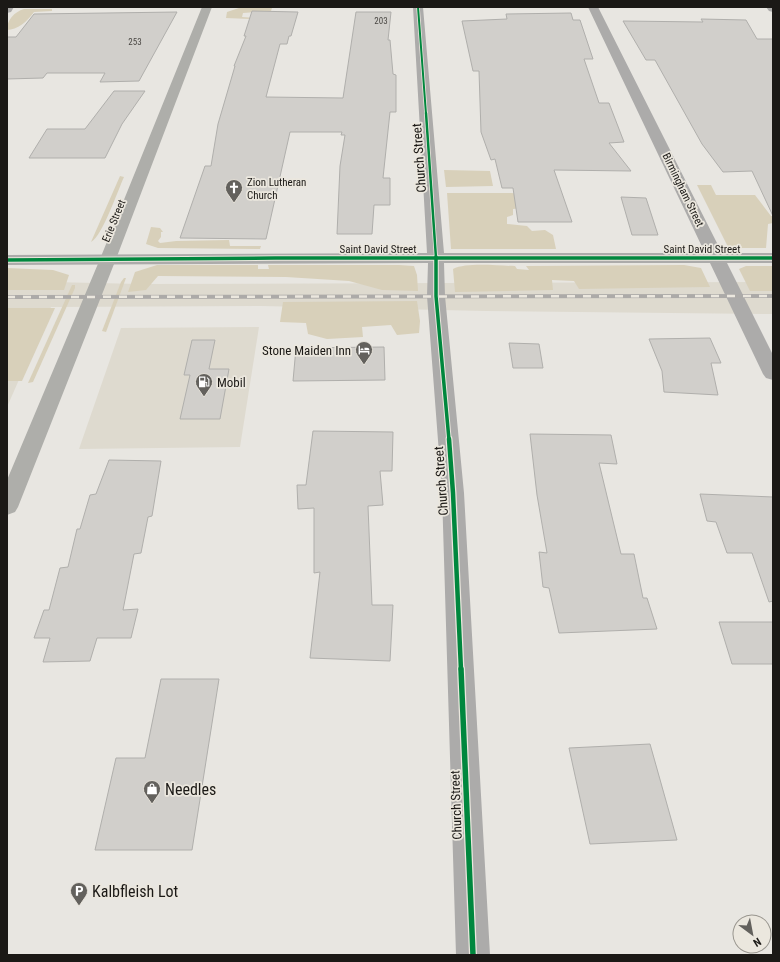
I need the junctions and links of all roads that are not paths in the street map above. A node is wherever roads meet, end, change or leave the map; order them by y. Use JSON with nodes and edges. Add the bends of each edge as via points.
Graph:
{"nodes":[{"id":1,"x":9,"y":7,"type":"edge"},
{"id":2,"x":207,"y":7,"type":"edge"},
{"id":3,"x":418,"y":7,"type":"edge"},
{"id":4,"x":593,"y":7,"type":"edge"},
{"id":5,"x":7,"y":10,"type":"edge"},
{"id":6,"x":436,"y":258,"type":"junction"},
{"id":7,"x":716,"y":258,"type":"junction"},
{"id":8,"x":773,"y":258,"type":"edge"},
{"id":9,"x":108,"y":259,"type":"junction"},
{"id":10,"x":7,"y":260,"type":"edge"},
{"id":11,"x":773,"y":374,"type":"edge"},
{"id":12,"x":7,"y":507,"type":"edge"},
{"id":13,"x":473,"y":955,"type":"edge"}],
"edges":[{"from":1,"to":5,"type":"street"},
{"from":2,"to":9,"type":"main road","name":"Erie Street"},
{"from":3,"to":6,"type":"street","name":"Church Street"},
{"from":4,"to":7,"type":"street","name":"Birmingham Street"},
{"from":6,"to":7,"type":"street","name":"Saint David Street"},
{"from":6,"to":9,"type":"street","name":"Saint David Street"},
{"from":6,"to":13,"type":"street","name":"Church Street","via":[[436,296],[453,493]]},
{"from":7,"to":8,"type":"street","name":"Saint David Street"},
{"from":7,"to":11,"type":"street","name":"Birmingham Street"},
{"from":9,"to":10,"type":"street","name":"Saint David Street"},
{"from":9,"to":12,"type":"main road","name":"Erie Street"}]}
